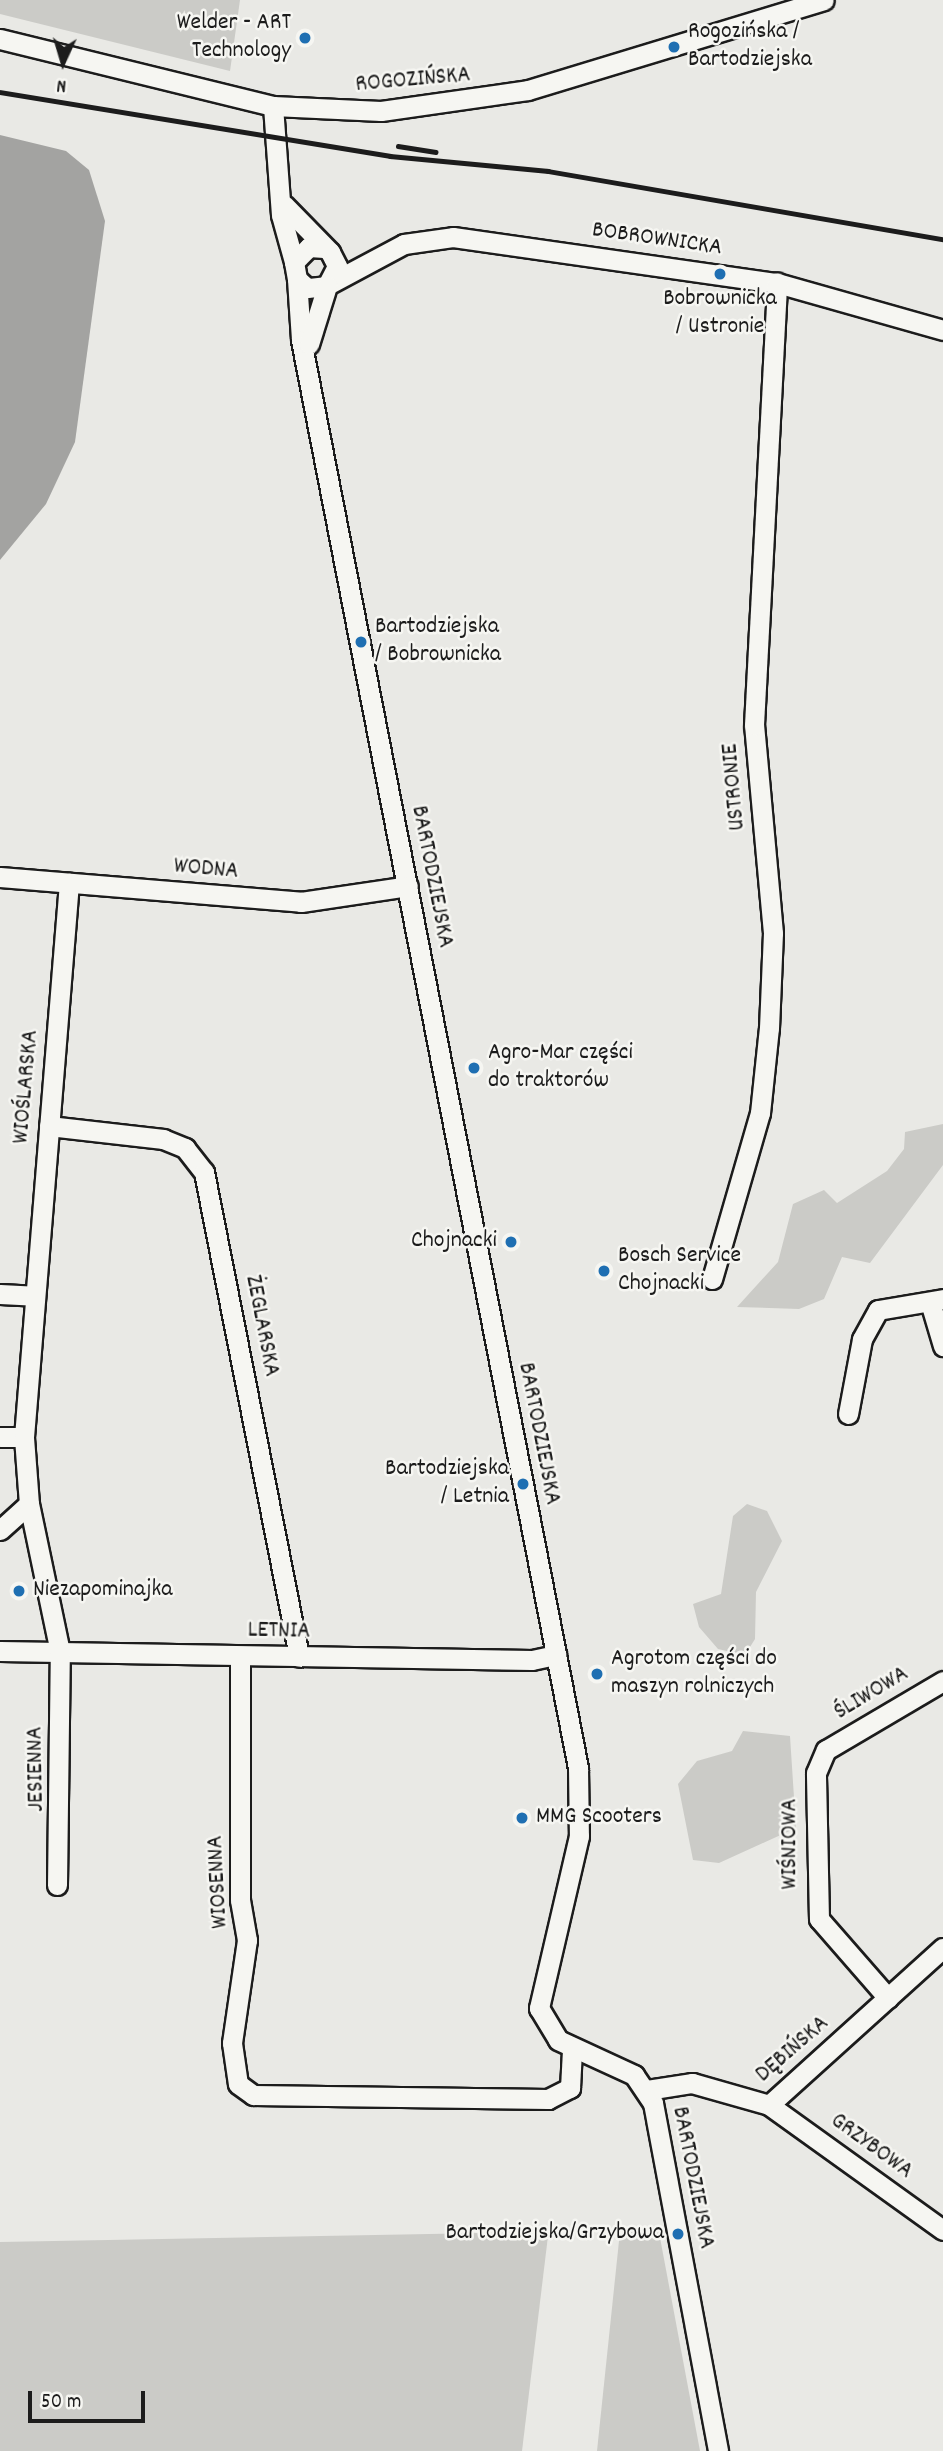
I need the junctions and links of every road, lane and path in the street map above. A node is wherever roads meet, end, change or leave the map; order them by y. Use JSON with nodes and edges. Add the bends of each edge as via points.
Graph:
{"nodes":[{"id":1,"x":824,"y":0,"type":"edge"},
{"id":2,"x":0,"y":39,"type":"edge"},
{"id":3,"x":273,"y":106,"type":"junction"},
{"id":4,"x":284,"y":205,"type":"junction"},
{"id":5,"x":329,"y":253,"type":"junction"},
{"id":6,"x":363,"y":265,"type":"junction"},
{"id":7,"x":296,"y":271,"type":"junction"},
{"id":8,"x":777,"y":283,"type":"junction"},
{"id":9,"x":329,"y":285,"type":"junction"},
{"id":10,"x":943,"y":330,"type":"edge"},
{"id":11,"x":309,"y":366,"type":"junction"},
{"id":12,"x":0,"y":877,"type":"edge"},
{"id":13,"x":69,"y":883,"type":"junction"},
{"id":14,"x":408,"y":886,"type":"junction"},
{"id":15,"x":49,"y":1126,"type":"junction"},
{"id":16,"x":712,"y":1279,"type":"dead end"},
{"id":17,"x":0,"y":1294,"type":"edge"},
{"id":18,"x":33,"y":1296,"type":"junction"},
{"id":19,"x":936,"y":1300,"type":"edge"},
{"id":20,"x":943,"y":1346,"type":"edge"},
{"id":21,"x":848,"y":1414,"type":"dead end"},
{"id":22,"x":0,"y":1437,"type":"edge"},
{"id":23,"x":24,"y":1437,"type":"junction"},
{"id":24,"x":29,"y":1504,"type":"junction"},
{"id":25,"x":0,"y":1530,"type":"edge"},
{"id":26,"x":0,"y":1651,"type":"edge"},
{"id":27,"x":60,"y":1652,"type":"junction"},
{"id":28,"x":556,"y":1655,"type":"junction"},
{"id":29,"x":240,"y":1656,"type":"junction"},
{"id":30,"x":299,"y":1657,"type":"junction"},
{"id":31,"x":943,"y":1681,"type":"edge"},
{"id":32,"x":826,"y":1750,"type":"joint"},
{"id":33,"x":57,"y":1885,"type":"dead end"},
{"id":34,"x":943,"y":1948,"type":"edge"},
{"id":35,"x":888,"y":1998,"type":"junction"},
{"id":36,"x":572,"y":2051,"type":"junction"},
{"id":37,"x":647,"y":2090,"type":"junction"},
{"id":38,"x":769,"y":2105,"type":"junction"},
{"id":39,"x":943,"y":2230,"type":"edge"},
{"id":40,"x":718,"y":2451,"type":"edge"}],
"edges":[{"from":1,"to":3,"type":"street","name":"ROGOZIŃSKA","via":[[593,72],[467,103],[354,112]]},
{"from":2,"to":3,"type":"street","name":"ROGOZIŃSKA"},
{"from":3,"to":4,"type":"street","name":"BARTODZIEJSKA"},
{"from":4,"to":5,"type":"street"},
{"from":4,"to":7,"type":"street","name":"BARTODZIEJSKA","via":[[283,227]]},
{"from":5,"to":6,"type":"street"},
{"from":5,"to":7,"type":"street","via":[[309,247]]},
{"from":5,"to":9,"type":"street","name":"BARTODZIEJSKA"},
{"from":6,"to":8,"type":"street","name":"BOBROWNICKA","via":[[412,241],[453,237]]},
{"from":6,"to":9,"type":"street","name":"BOBROWNICKA"},
{"from":7,"to":9,"type":"street","via":[[307,288]]},
{"from":7,"to":11,"type":"street","name":"BARTODZIEJSKA"},
{"from":8,"to":10,"type":"street","name":"BOBROWNICKA"},
{"from":8,"to":16,"type":"street","name":"USTRONIE","via":[[754,725],[773,933],[769,1028],[760,1113]]},
{"from":9,"to":11,"type":"street","name":"BARTODZIEJSKA","via":[[309,331]]},
{"from":11,"to":14,"type":"street","name":"BARTODZIEJSKA"},
{"from":12,"to":13,"type":"street","name":"WODNA"},
{"from":13,"to":14,"type":"street","name":"WODNA","via":[[301,902]]},
{"from":13,"to":15,"type":"street","name":"WIOŚLARSKA"},
{"from":14,"to":28,"type":"street","name":"BARTODZIEJSKA"},
{"from":15,"to":18,"type":"street","name":"WIOŚLARSKA"},
{"from":15,"to":30,"type":"street","name":"ŻEGLARSKA","via":[[163,1139],[185,1148],[204,1172]]},
{"from":17,"to":18,"type":"street"},
{"from":18,"to":23,"type":"street","name":"WIOŚLARSKA"},
{"from":19,"to":20,"type":"street"},
{"from":19,"to":21,"type":"street","via":[[878,1310],[862,1339]]},
{"from":22,"to":23,"type":"street"},
{"from":23,"to":24,"type":"street","name":"WIOŚLARSKA"},
{"from":24,"to":25,"type":"street"},
{"from":24,"to":27,"type":"street","name":"WIOŚLARSKA"},
{"from":26,"to":27,"type":"street","name":"LETNIA"},
{"from":27,"to":29,"type":"street","name":"LETNIA"},
{"from":27,"to":33,"type":"street","name":"JESIENNA"},
{"from":28,"to":30,"type":"street","name":"LETNIA"},
{"from":28,"to":36,"type":"street","name":"BARTODZIEJSKA","via":[[578,1768],[580,1823],[538,2000],[547,2029]]},
{"from":29,"to":30,"type":"street","name":"LETNIA"},
{"from":29,"to":36,"type":"street","name":"WIOSENNA","via":[[240,1900],[247,1940],[231,2068],[253,2095],[548,2099],[570,2088]]},
{"from":31,"to":32,"type":"street","name":"ŚLIWOWA"},
{"from":32,"to":35,"type":"street","name":"WIŚNIOWA","via":[[816,1773],[815,1902],[819,1919]]},
{"from":34,"to":35,"type":"street","name":"DĘBIŃSKA"},
{"from":35,"to":38,"type":"street","name":"DĘBIŃSKA"},
{"from":36,"to":37,"type":"street","name":"BARTODZIEJSKA","via":[[634,2075]]},
{"from":37,"to":38,"type":"street","name":"DĘBIŃSKA","via":[[692,2083]]},
{"from":37,"to":40,"type":"street","name":"BARTODZIEJSKA"},
{"from":38,"to":39,"type":"street","name":"GRZYBOWA"}]}
